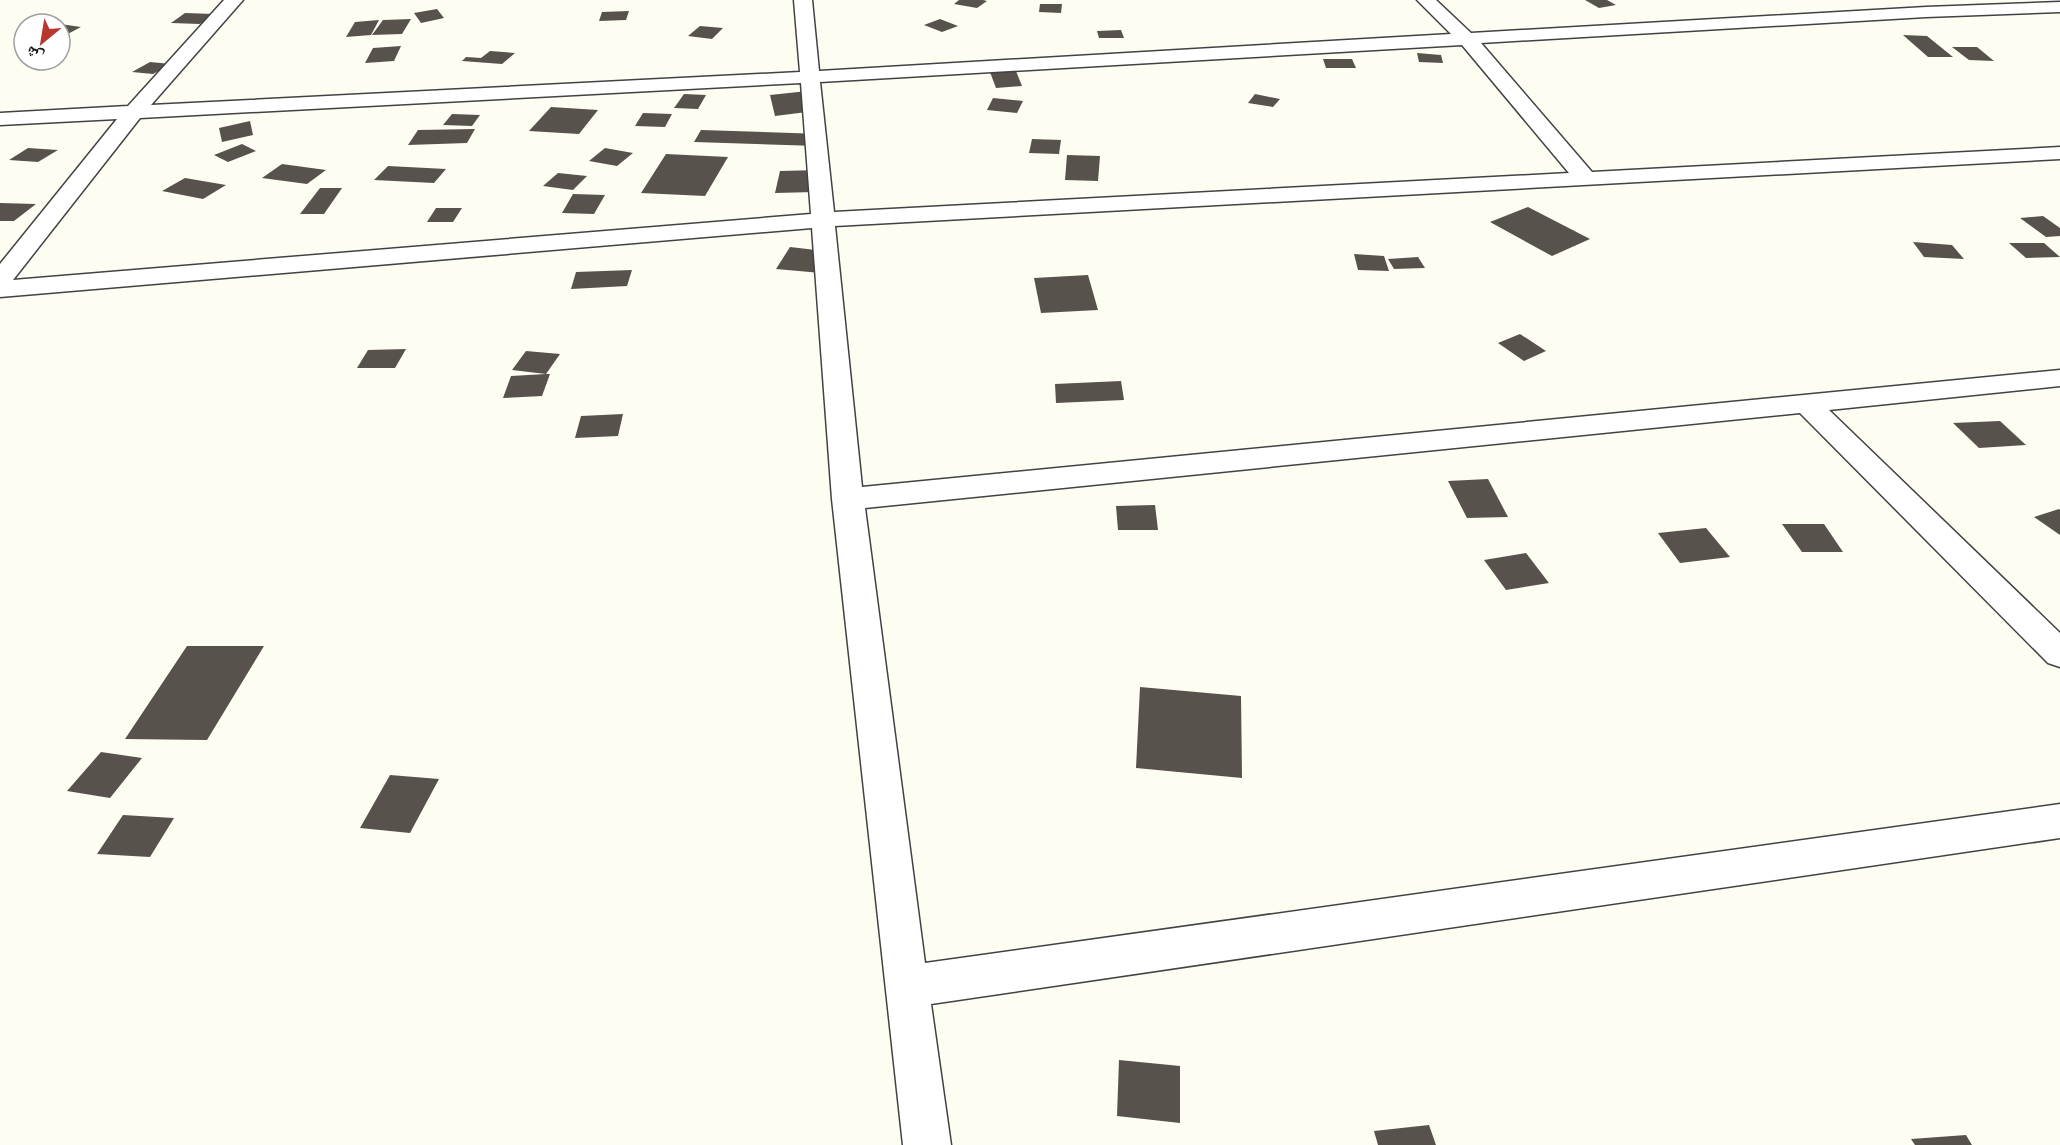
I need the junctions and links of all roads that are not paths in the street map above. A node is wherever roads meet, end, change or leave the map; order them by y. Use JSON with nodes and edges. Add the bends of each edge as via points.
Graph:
{"nodes":[{"id":1,"x":234,"y":0,"type":"edge"},
{"id":2,"x":803,"y":0,"type":"edge"},
{"id":3,"x":1426,"y":0,"type":"edge"},
{"id":4,"x":1907,"y":0,"type":"edge"},
{"id":5,"x":2060,"y":7,"type":"edge"},
{"id":6,"x":2021,"y":9,"type":"junction"},
{"id":7,"x":1926,"y":12,"type":"junction"},
{"id":8,"x":2050,"y":24,"type":"dead end"},
{"id":9,"x":1466,"y":38,"type":"junction"},
{"id":10,"x":810,"y":77,"type":"junction"},
{"id":11,"x":134,"y":112,"type":"junction"},
{"id":12,"x":0,"y":119,"type":"edge"},
{"id":13,"x":2060,"y":153,"type":"edge"},
{"id":14,"x":1586,"y":178,"type":"junction"},
{"id":15,"x":824,"y":220,"type":"junction"},
{"id":16,"x":0,"y":280,"type":"edge"},
{"id":17,"x":0,"y":288,"type":"edge"},
{"id":18,"x":2060,"y":378,"type":"edge"},
{"id":19,"x":1806,"y":404,"type":"junction"},
{"id":20,"x":848,"y":499,"type":"junction"},
{"id":21,"x":2060,"y":654,"type":"edge"},
{"id":22,"x":2060,"y":821,"type":"edge"},
{"id":23,"x":906,"y":987,"type":"junction"},
{"id":24,"x":927,"y":1145,"type":"edge"}],
"edges":[{"from":1,"to":11,"type":"street"},
{"from":2,"to":10,"type":"street"},
{"from":3,"to":9,"type":"street"},
{"from":4,"to":7,"type":"street"},
{"from":5,"to":6,"type":"street"},
{"from":6,"to":7,"type":"street"},
{"from":6,"to":8,"type":"street"},
{"from":7,"to":9,"type":"street"},
{"from":9,"to":10,"type":"street"},
{"from":9,"to":14,"type":"street"},
{"from":10,"to":11,"type":"street"},
{"from":10,"to":15,"type":"street"},
{"from":11,"to":12,"type":"street"},
{"from":11,"to":16,"type":"street"},
{"from":13,"to":14,"type":"street"},
{"from":14,"to":15,"type":"street"},
{"from":15,"to":17,"type":"street"},
{"from":15,"to":20,"type":"street"},
{"from":18,"to":19,"type":"street"},
{"from":19,"to":20,"type":"street"},
{"from":19,"to":21,"type":"street"},
{"from":20,"to":23,"type":"street"},
{"from":22,"to":23,"type":"street"},
{"from":23,"to":24,"type":"street"}]}
